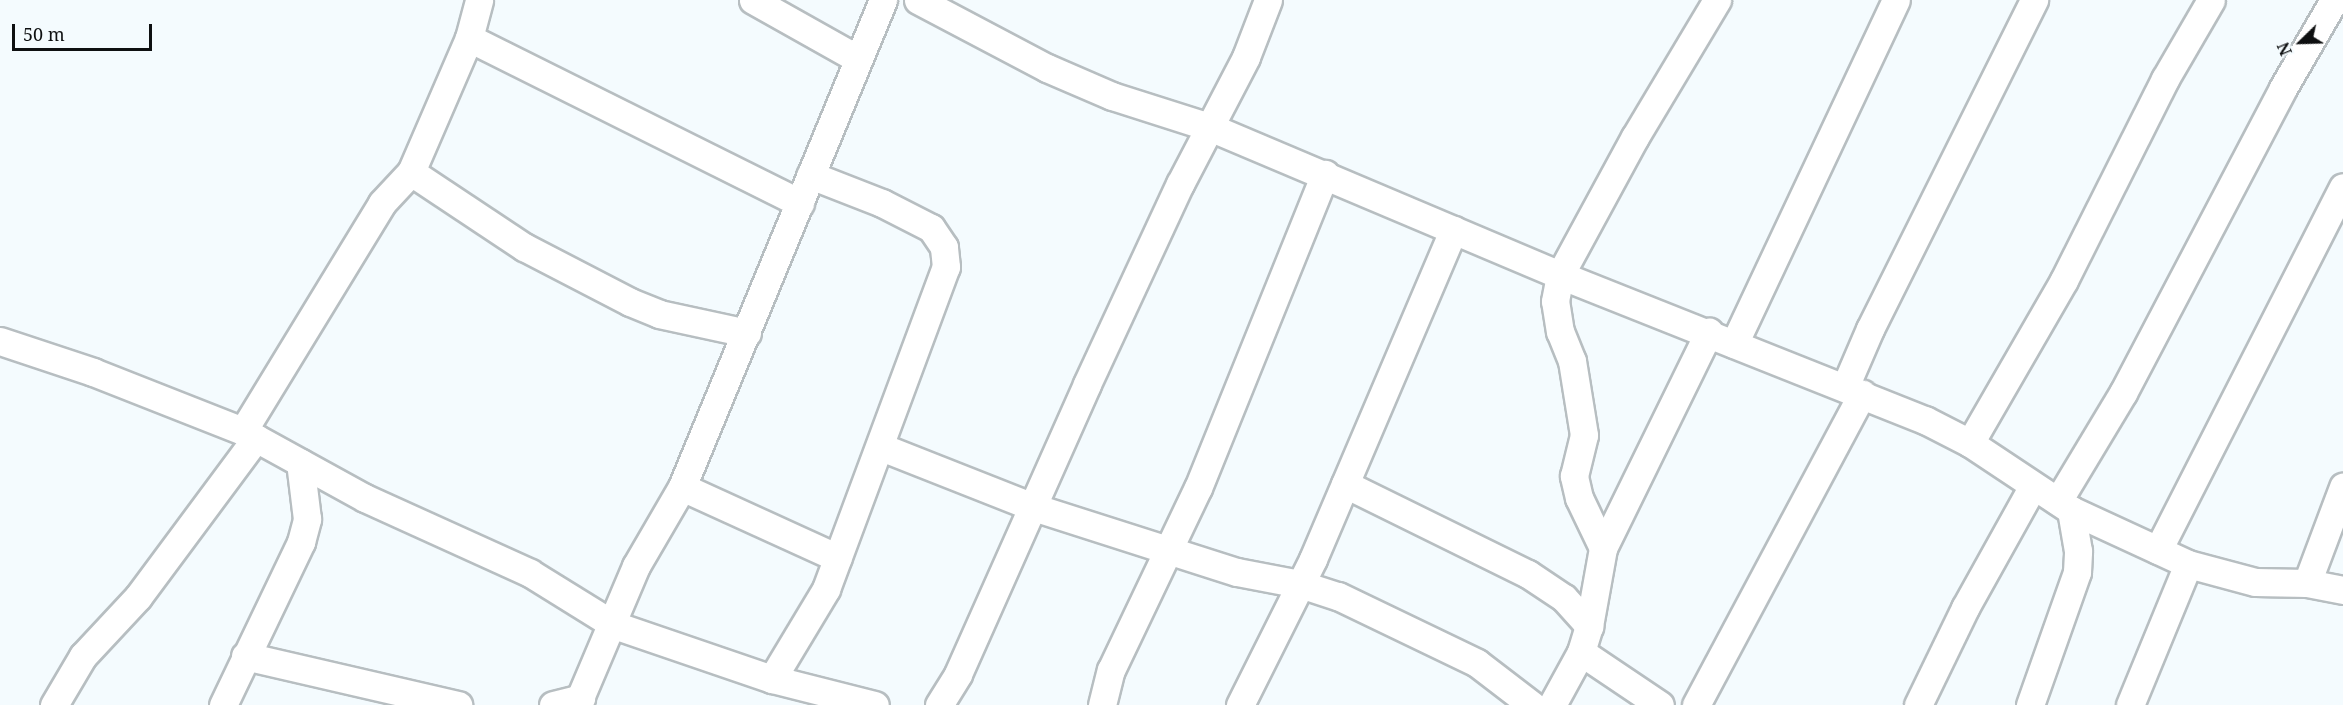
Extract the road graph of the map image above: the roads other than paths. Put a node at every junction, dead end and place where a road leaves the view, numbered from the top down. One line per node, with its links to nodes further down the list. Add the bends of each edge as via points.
1 (479, 0): 11 (street)
2 (753, 0): 12 (street)
3 (883, 0): 12 (street)
4 (918, 0): 13 (street, via 1047,68 1112,96)
5 (1268, 0): 13 (street)
6 (1717, 0): 20 (street, via 1635,137)
7 (1896, 0): 24 (street)
8 (2034, 0): 25 (street, via 1869,329)
9 (2211, 0): 27 (street, via 2165,79 2064,280)
10 (2334, 0): 34 (street, via 2278,98)
11 (469, 38): 14 (street); 18 (street)
12 (858, 59): 16 (street)
13 (1212, 128): 15 (street); 35 (street, via 1179,184)
14 (411, 172): 22 (street, via 531,251 630,302 659,314); 26 (street, via 382,203)
15 (1324, 174): 19 (street); 37 (street, via 1239,389)
16 (810, 175): 18 (street); 28 (street, via 882,203 931,228 944,247 946,267)
17 (2343, 187): 38 (street)
18 (800, 202): 22 (street)
19 (1453, 230): 20 (street); 30 (street)
20 (1560, 275): 21 (street); 36 (street, via 1555,301 1560,332 1572,362 1584,435 1574,476 1579,498)
21 (1708, 332): 24 (street); 36 (street)
22 (747, 333): 32 (street)
23 (0, 341): 26 (street, via 93,372)
24 (1734, 344): 25 (street)
25 (1853, 391): 27 (street); 61 (street)
26 (249, 434): 29 (street); 50 (street, via 138,597 83,656)
27 (1970, 443): 31 (street)
28 (881, 447): 35 (street); 39 (street)
29 (300, 462): 44 (street, via 365,498 530,573); 47 (street, via 307,503 301,542 266,623)
30 (1345, 484): 42 (street); 45 (street, via 1528,574 1564,598)
31 (2033, 486): 34 (street); 62 (street, via 1965,608)
32 (682, 487): 39 (street); 44 (street, via 636,566)
33 (2343, 487): 41 (street)
34 (2064, 505): 38 (street); 63 (street, via 2078,551 2077,572)
35 (1033, 507): 37 (street); 55 (street, via 958,674)
36 (1603, 548): 45 (street)
37 (1169, 549): 42 (street, via 1237,572); 56 (street, via 1111,670)
38 (2158, 550): 40 (street)
39 (838, 558): 48 (street, via 812,617)
40 (2188, 564): 41 (street, via 2255,582); 64 (street)
41 (2307, 583): 43 (street)
42 (1300, 584): 57 (street); 58 (street, via 1338,596 1477,663)
43 (2343, 590)
44 (614, 626): 48 (street); 49 (street)
45 (1589, 626): 46 (street)
46 (1581, 652): 59 (street); 60 (street)
47 (245, 656): 51 (street); 52 (street)
48 (772, 679): 54 (street)
49 (579, 701): 53 (street)
50 (54, 705)
51 (223, 705)
52 (458, 705)
53 (553, 705)
54 (875, 705)
55 (939, 705)
56 (1102, 705)
57 (1240, 705)
58 (1532, 705)
59 (1552, 705)
60 (1660, 705)
61 (1696, 705)
62 (1918, 705)
63 (2030, 705)
64 (2130, 705)

